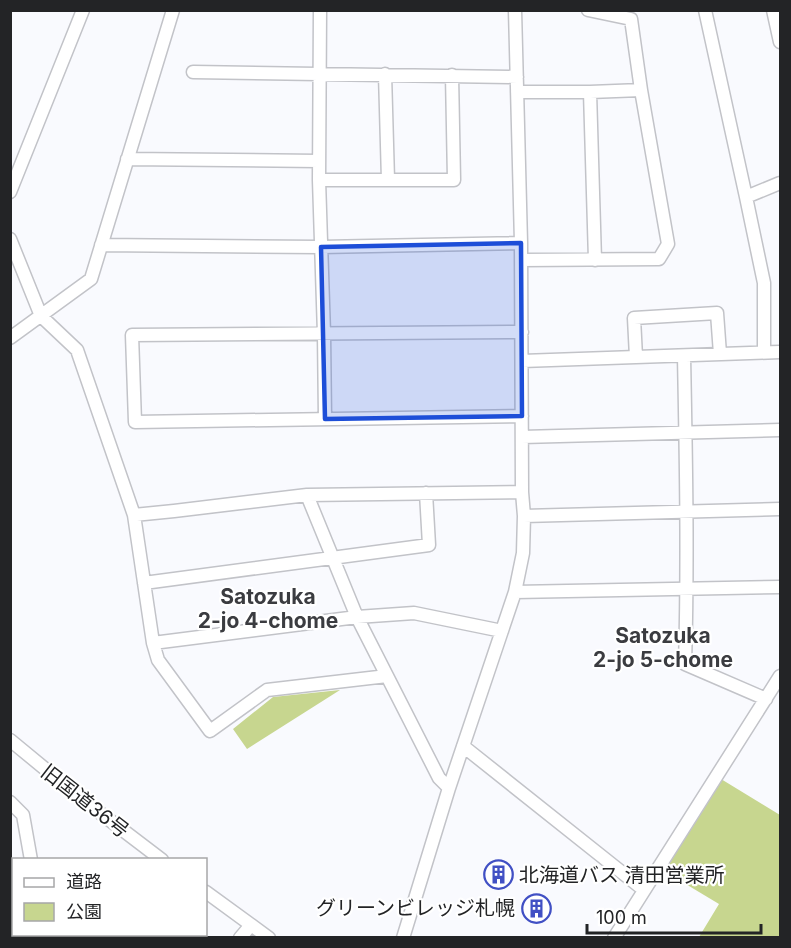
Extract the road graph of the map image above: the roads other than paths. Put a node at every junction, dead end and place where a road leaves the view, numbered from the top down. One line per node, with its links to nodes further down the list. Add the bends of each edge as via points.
1 (83, 10): 22 (street)
2 (173, 10): 17 (street)
3 (320, 10): 10 (street)
4 (516, 10): 13 (street)
5 (588, 10): 14 (street, via 631,19)
6 (705, 10): 23 (street)
7 (773, 10): 8 (street)
8 (780, 42)
9 (193, 72): 10 (street)
10 (319, 74): 11 (street); 18 (street)
11 (385, 74): 12 (street); 20 (street)
12 (452, 75): 13 (street); 20 (street, via 454,180)
13 (517, 77): 15 (street)
14 (641, 90): 16 (street); 29 (street, via 668,244 659,259)
15 (517, 92): 16 (street); 25 (street)
16 (590, 92): 29 (street)
17 (128, 159): 18 (street); 26 (street)
18 (319, 161): 19 (street)
19 (319, 180): 20 (street); 27 (street)
20 (388, 180)
21 (780, 183): 23 (street)
22 (10, 192)
23 (746, 197): 34 (street, via 764,283)
24 (10, 239): 30 (street)
25 (521, 243): 27 (street); 28 (street)
26 (101, 246): 27 (street); 30 (street, via 91,279)
27 (321, 247): 32 (street)
28 (521, 260): 29 (street); 31 (street)
29 (595, 260)
30 (41, 316): 33 (street); 50 (street, via 77,350)
31 (522, 332): 32 (street); 39 (street)
32 (324, 334): 41 (street); 41 (street, via 132,335 135,422)
33 (10, 338)
34 (764, 352): 35 (street); 36 (street)
35 (780, 352)
36 (720, 354): 37 (street); 38 (street, via 717,312 634,318)
37 (684, 356): 38 (street); 43 (street)
38 (636, 357): 39 (street)
39 (522, 361): 40 (street)
40 (522, 416): 41 (street); 44 (street)
41 (324, 419)
42 (780, 430): 43 (street)
43 (686, 432): 44 (street); 49 (street)
44 (522, 437): 45 (street)
45 (522, 492): 46 (street); 51 (street)
46 (426, 493): 47 (street); 52 (street, via 429,545)
47 (307, 495): 50 (street); 52 (street)
48 (780, 509): 49 (street)
49 (687, 511): 51 (street); 55 (street)
50 (134, 515): 53 (street)
51 (524, 516): 56 (street, via 523,554)
52 (332, 558): 53 (street); 57 (street)
53 (144, 583): 59 (street)
54 (780, 587): 55 (street)
55 (687, 589): 56 (street); 62 (street, via 685,664)
56 (515, 592): 58 (street)
57 (357, 617): 58 (street, via 414,613); 59 (street); 60 (street)
58 (502, 631): 64 (street)
59 (153, 643): 60 (street, via 158,660 210,731 267,690)
60 (387, 676): 65 (street, via 439,778)
61 (778, 685): 62 (street)
62 (766, 699): 69 (street)
63 (10, 740): 68 (street, 旧国道36号)
64 (463, 746): 65 (street); 69 (street)
65 (449, 788): 74 (street)
66 (10, 801): 67 (street, via 23,815)
67 (31, 858)
68 (158, 858)
69 (644, 890): 75 (street)
70 (207, 893): 71 (street)
71 (251, 925): 72 (street); 73 (street)
72 (240, 938)
73 (269, 938)
74 (403, 938)
75 (614, 938)

